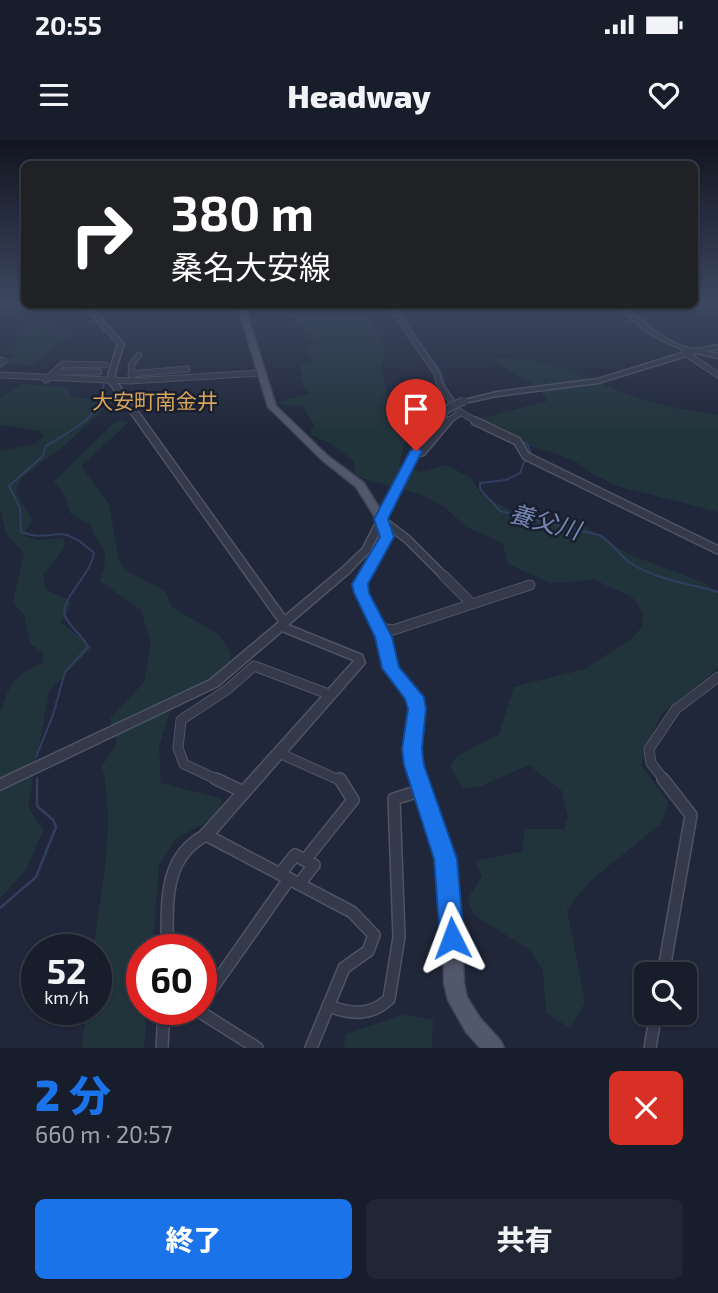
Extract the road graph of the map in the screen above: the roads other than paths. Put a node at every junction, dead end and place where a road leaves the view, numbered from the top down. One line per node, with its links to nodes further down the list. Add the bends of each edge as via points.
1 (120, 346): 19 (street)
2 (252, 346): 13 (main road)
3 (418, 346): 20 (street)
4 (678, 346): 6 (street)
5 (718, 347): 6 (street)
6 (688, 351): 8 (street); 15 (street); 21 (street, bridge, via 612,378 459,403 435,419)
7 (139, 355): 14 (street)
8 (718, 356)
9 (105, 365): 11 (street, via 63,364)
10 (187, 369): 14 (street)
11 (54, 372): 12 (street); 17 (street)
12 (100, 372)
13 (260, 373): 18 (street); 22 (main road, via 272,407 360,485)
14 (131, 374): 18 (street)
15 (718, 374)
16 (2, 377): 17 (street)
17 (46, 380): 19 (street)
18 (138, 381): 19 (street)
19 (111, 382): 26 (street)
20 (452, 402)
21 (415, 452): 22 (street); 23 (street, via 422,453 443,424 459,412 518,441 529,458)
22 (381, 519): 25 (street); 26 (street, via 367,549); 27 (main road, via 387,537 360,584)
23 (718, 550)
24 (530, 585): 25 (street)
25 (472, 604): 27 (street, via 393,630)
26 (282, 624): 29 (street, via 358,658 359,663); 31 (street, via 197,694)
27 (380, 628): 32 (main road, via 391,668 414,697 412,749)
28 (718, 677): 38 (street, via 676,709 649,749 652,763 691,815)
29 (331, 695): 30 (street); 33 (street, via 254,666 228,690 181,720 178,748 184,764)
30 (279, 753): 33 (street); 35 (street, via 339,778 353,800)
31 (0, 785)
32 (422, 790): 40 (street, via 394,799 399,937 389,999 383,1007 354,1015); 47 (main road, via 446,859 458,1000)
33 (244, 792): 34 (street)
34 (206, 835): 36 (street); 37 (street, via 184,846 172,873)
35 (305, 860): 36 (street, via 295,855); 36 (street, via 314,865)
36 (289, 879): 39 (street); 40 (street, via 352,912 374,934 369,951 344,968)
37 (168, 934)
38 (665, 962)
39 (217, 981)
40 (328, 1006): 46 (street)
41 (217, 1023): 45 (street)
42 (163, 1025): 44 (street)
43 (654, 1025): 48 (street)
44 (162, 1048)
45 (257, 1048)
46 (311, 1048)
47 (494, 1048)
48 (650, 1048)

